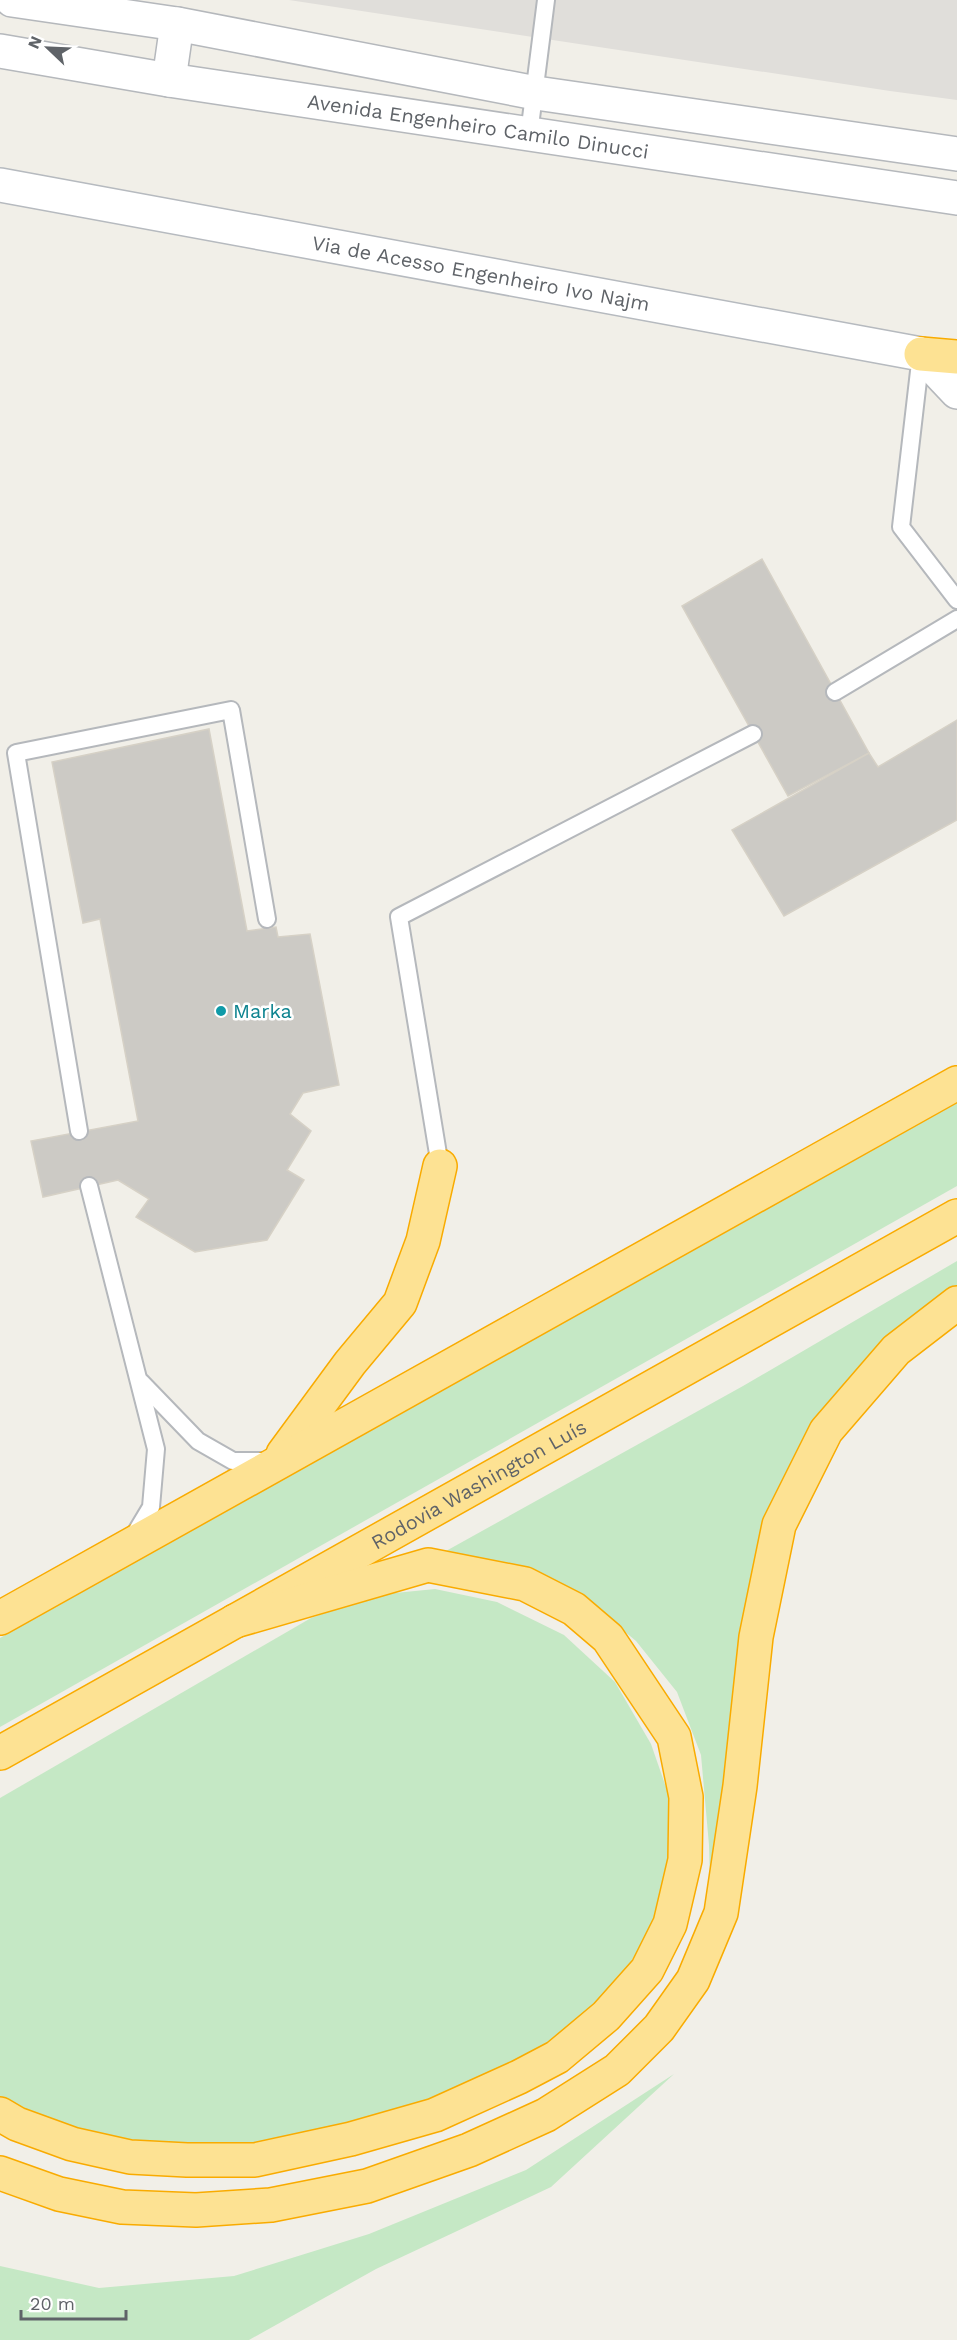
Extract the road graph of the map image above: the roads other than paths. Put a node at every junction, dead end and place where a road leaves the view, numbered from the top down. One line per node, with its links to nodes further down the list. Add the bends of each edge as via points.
1 (12, 0): 3 (street)
2 (546, 0): 6 (lane)
3 (177, 24): 5 (street); 6 (street)
4 (0, 51): 5 (street, Avenida Engenheiro Camilo Dinucci)
5 (169, 80): 7 (street, Avenida Engenheiro Camilo Dinucci)
6 (536, 93): 7 (lane); 8 (street)
7 (529, 135): 12 (street, Avenida Engenheiro Camilo Dinucci)
8 (957, 154)
9 (0, 185): 10 (street, Via de Acesso Engenheiro Ivo Najm)
10 (41, 194): 11 (street, Via de Acesso Engenheiro Ivo Najm); 13 (street, Via de Acesso Engenheiro Ivo Najm)
11 (0, 198)
12 (957, 198)
13 (921, 354): 14 (highway); 15 (street); 16 (lane, via 901,526)
14 (957, 357)
15 (957, 392)
16 (957, 600)
17 (957, 619): 18 (lane)
18 (835, 692)
19 (753, 735): 23 (lane, via 399,917)
20 (267, 919): 22 (lane, via 231,710 16,753)
21 (957, 1083): 28 (highway)
22 (79, 1131)
23 (440, 1166): 28 (highway, via 423,1241 400,1303 344,1371)
24 (89, 1186): 27 (lane)
25 (957, 1216): 31 (highway, Rodovia Washington Luís)
26 (957, 1303): 34 (highway, via 896,1350 826,1431 779,1525 756,1637 721,1913 693,1980 659,2028 617,2070 546,2115 469,2150 367,2186 271,2205 196,2210 122,2207 59,2194)
27 (140, 1381): 28 (lane, via 198,1441 233,1461); 29 (lane, via 156,1449 151,1507)
28 (279, 1461): 29 (highway)
29 (128, 1546): 30 (highway)
30 (0, 1618)
31 (235, 1621): 32 (highway, Rodovia Washington Luís); 33 (highway, via 428,1564 525,1584 574,1609 608,1638 674,1737 686,1797 685,1860 670,1924 646,1970 606,2016 557,2057 519,2078 424,2118 351,2139 255,2160 130,2157 72,2145)
32 (0, 1753)
33 (0, 2114)
34 (0, 2173)

